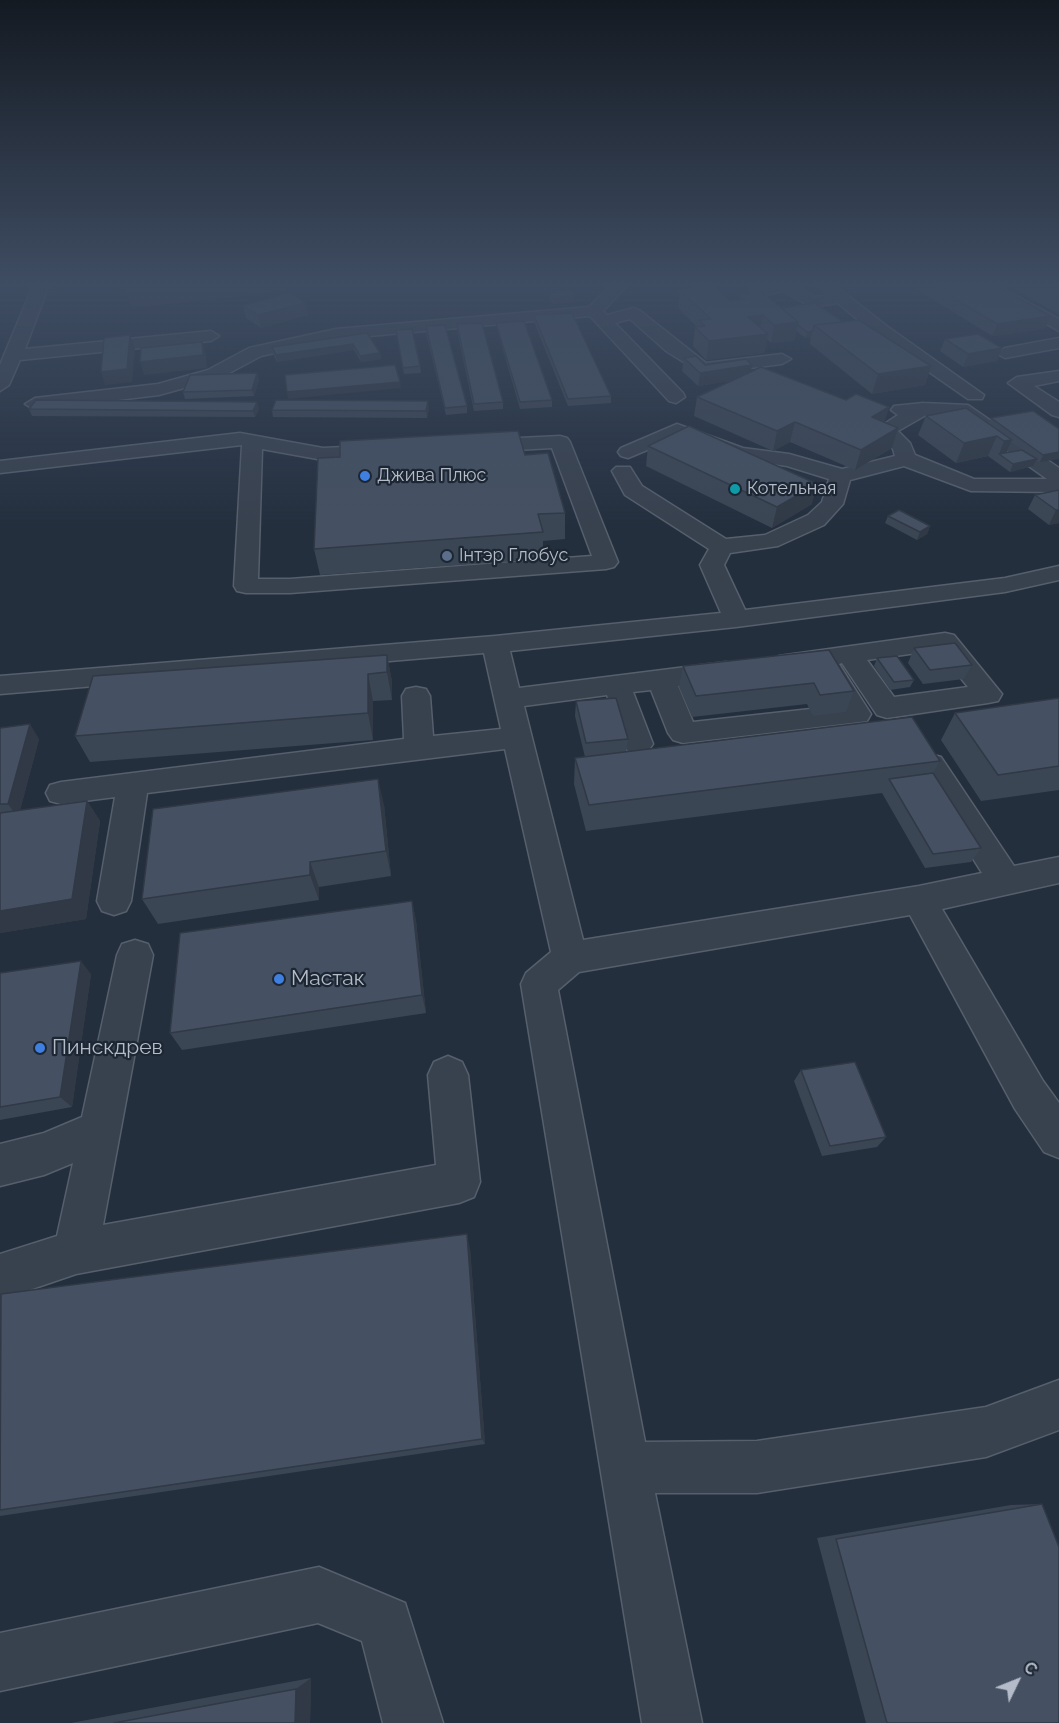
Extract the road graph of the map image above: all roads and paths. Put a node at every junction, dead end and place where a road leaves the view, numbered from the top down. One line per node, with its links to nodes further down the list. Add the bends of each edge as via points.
1 (7, 368): 7 (street)
2 (224, 368): 10 (street, via 159,389)
3 (648, 368): 9 (street)
4 (936, 368): 8 (street)
5 (1037, 368): 6 (street)
6 (1054, 377): 13 (street, via 1017,383)
7 (0, 385)
8 (975, 395)
9 (676, 397)
10 (35, 404)
11 (887, 410): 12 (street)
12 (922, 410): 17 (street, via 885,430 903,447); 20 (street, via 961,410)
13 (1059, 411)
14 (252, 441): 15 (street, via 246,586 606,562 560,442); 16 (street, via 323,454); 18 (street, via 240,439)
15 (453, 447)
16 (406, 450)
17 (906, 459): 19 (street); 21 (street, via 971,485)
18 (0, 467)
19 (841, 476): 22 (street, via 832,504 816,520 770,541); 22 (street, via 789,460 739,454 677,430 626,461 633,490)
20 (1059, 477)
21 (1059, 486)
22 (722, 547): 24 (street, via 712,565)
23 (1059, 573): 24 (street, via 1005,585)
24 (736, 619): 25 (street)
25 (495, 644): 28 (street); 30 (street)
26 (662, 679): 26 (street, via 836,656 857,714 682,733); 27 (street)
27 (616, 685): 30 (street); 32 (street)
28 (0, 686)
29 (416, 696): 33 (street)
30 (508, 699): 31 (street)
31 (518, 738): 33 (street); 42 (street)
32 (638, 744)
33 (419, 748): 35 (street)
34 (930, 765): 38 (street)
35 (133, 784): 36 (street); 40 (street)
36 (61, 793)
37 (1059, 870): 38 (street)
38 (1006, 882): 39 (street)
39 (919, 900): 42 (street); 45 (street, via 1029,1095)
40 (114, 901)
41 (135, 955): 44 (street)
42 (570, 958): 50 (street, via 539,984)
43 (448, 1075): 47 (street, via 459,1182)
44 (99, 1131): 46 (street, via 44,1154); 47 (street)
45 (1059, 1138)
46 (0, 1165)
47 (76, 1252): 48 (street)
48 (0, 1277)
49 (1059, 1405): 50 (street, via 986,1432 757,1467)
50 (624, 1468): 53 (street)
51 (0, 1662): 52 (street, via 318,1595 385,1623)
52 (413, 1723)
53 (672, 1723)

